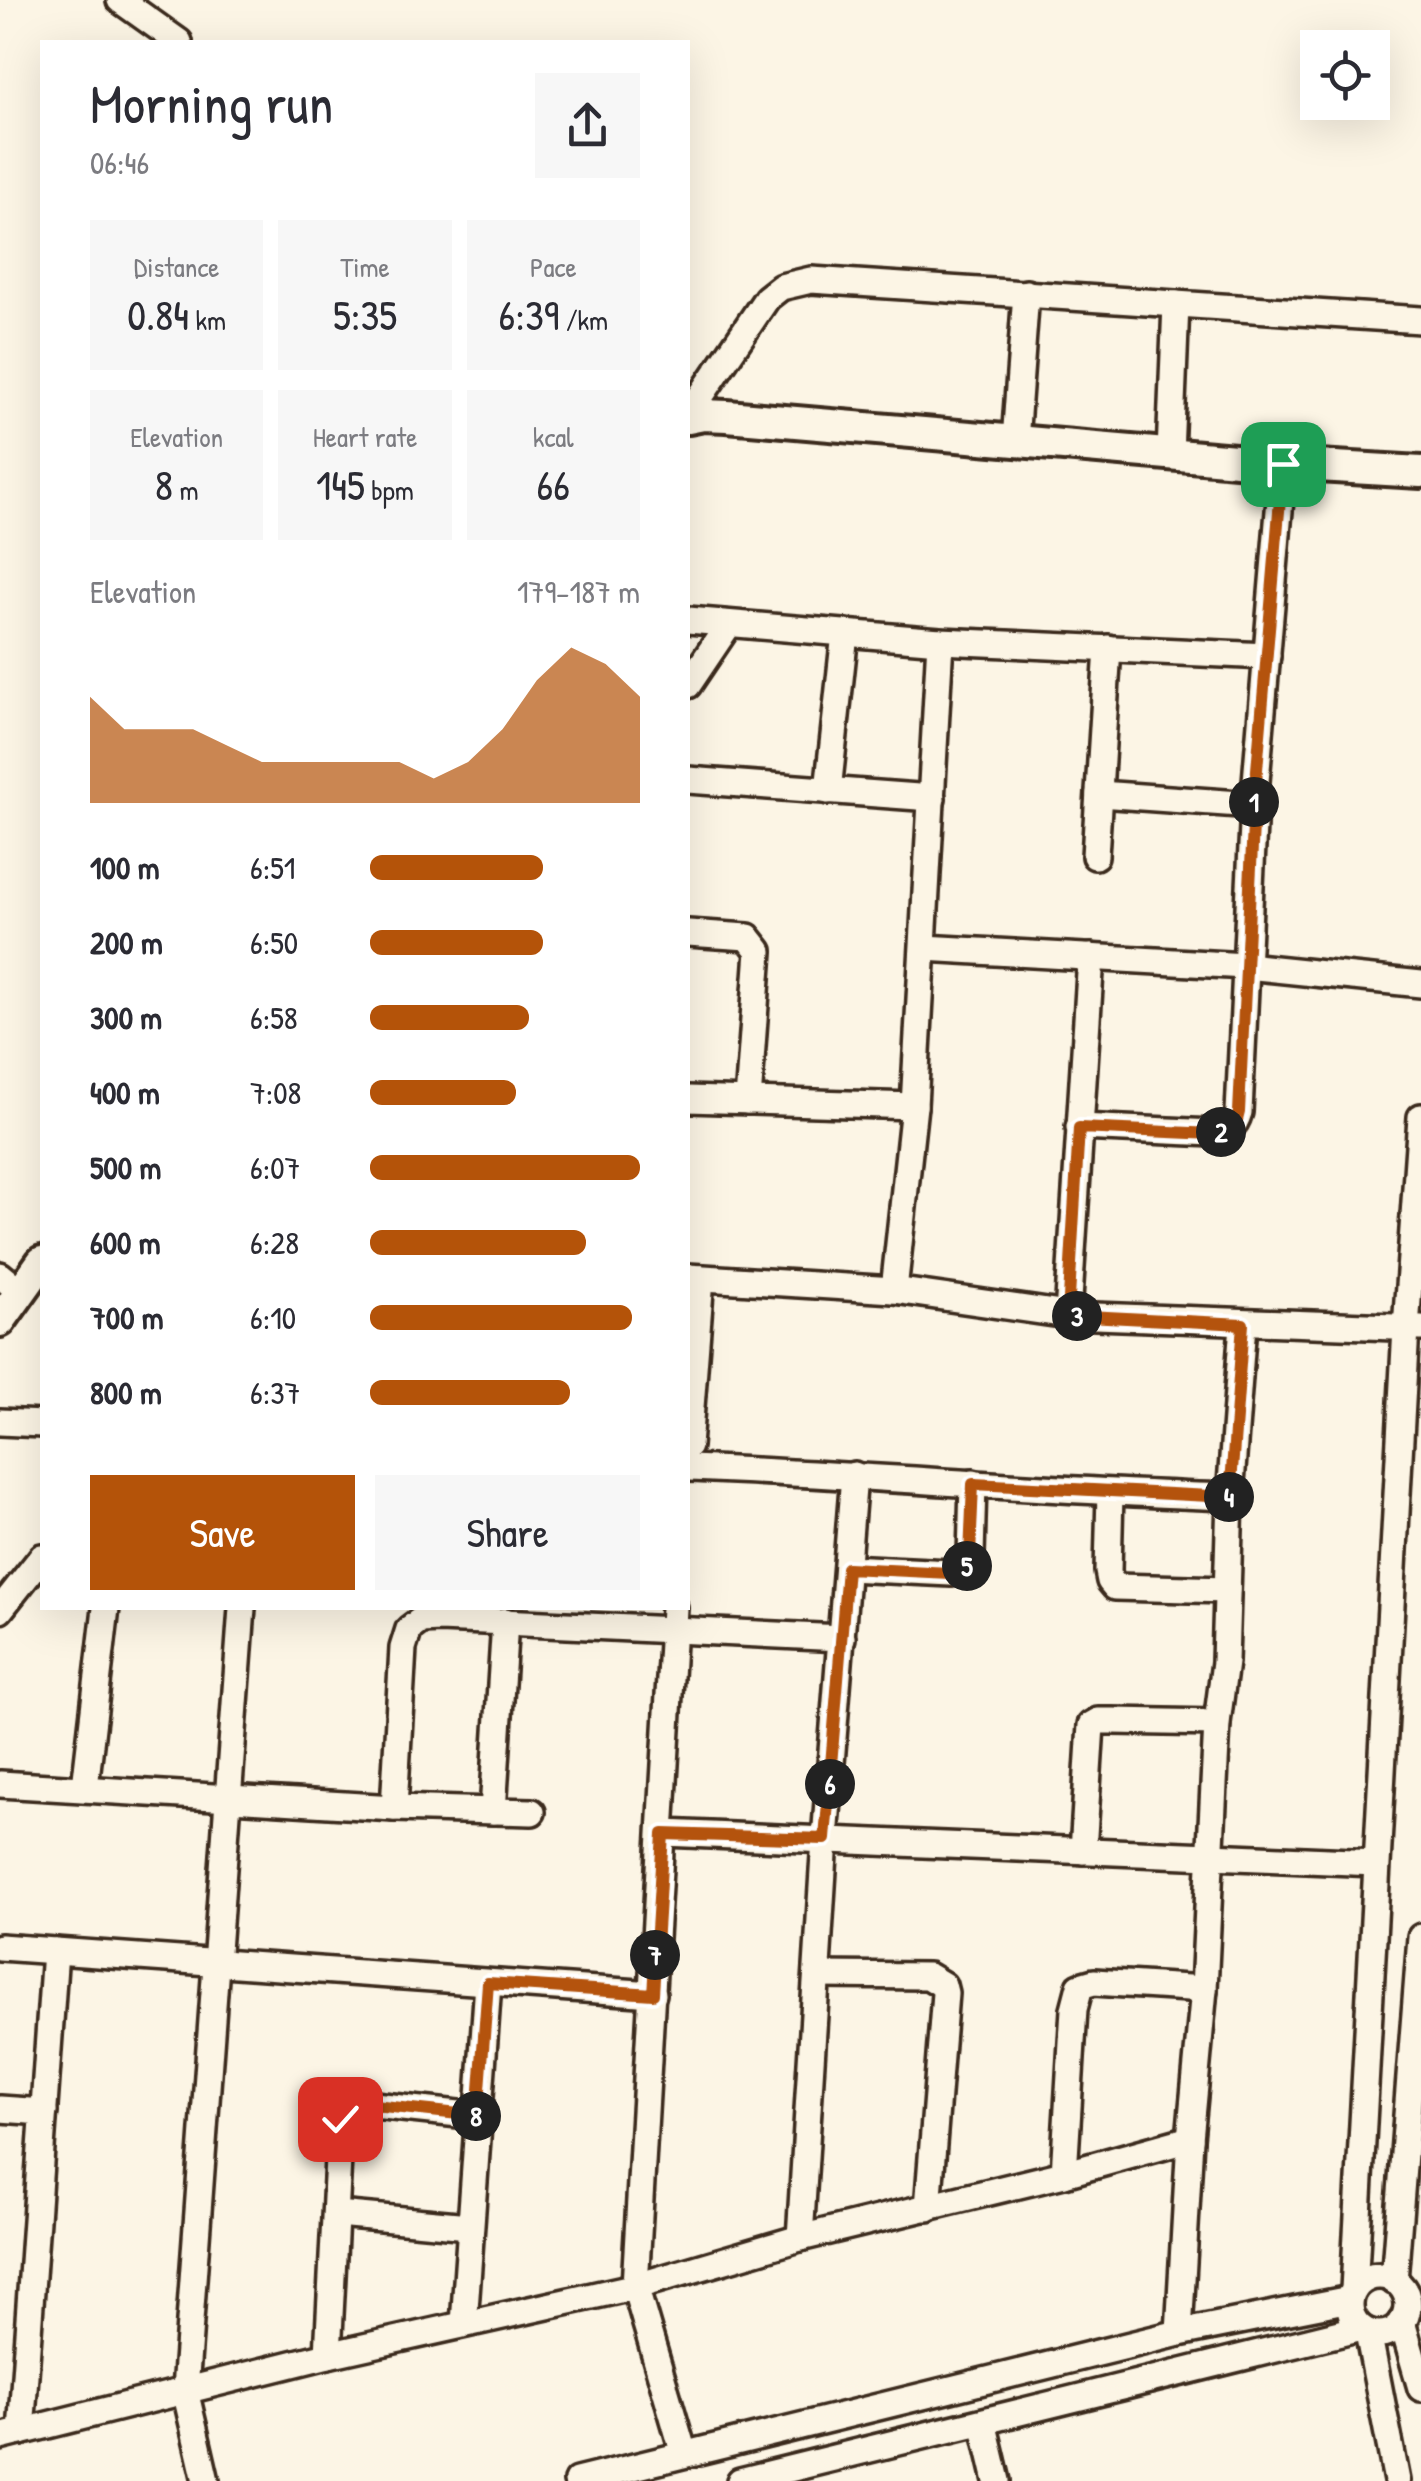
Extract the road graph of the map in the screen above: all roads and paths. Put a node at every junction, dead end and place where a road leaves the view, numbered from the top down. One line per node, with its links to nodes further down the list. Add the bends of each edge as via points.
1 (120, 0): 2 (street)
2 (176, 40)
3 (1026, 294): 4 (street); 6 (street, via 794,282 767,298); 8 (street)
4 (1176, 304): 5 (street); 9 (street)
5 (1421, 320)
6 (690, 408)
7 (690, 409): 8 (street)
8 (1016, 441): 9 (street)
9 (1170, 454): 10 (street)
10 (1283, 464): 11 (street); 17 (street)
11 (1421, 472)
12 (690, 620): 13 (street)
13 (729, 624): 14 (street); 18 (street)
14 (845, 633): 15 (street); 20 (street)
15 (940, 641): 16 (street); 22 (street)
16 (1108, 648): 17 (street); 21 (street)
17 (1267, 656): 23 (street)
18 (690, 682)
19 (690, 780): 20 (street)
20 (828, 790): 22 (street)
21 (1099, 794): 23 (street); 24 (street)
22 (932, 798): 26 (street)
23 (1254, 805): 28 (street)
24 (1095, 856)
25 (690, 933): 31 (street, via 748,937 759,951)
26 (924, 948): 27 (street); 32 (street)
27 (1090, 957): 28 (street); 34 (street)
28 (1246, 966): 29 (street); 34 (street, via 1236,1124 1214,1134)
29 (1421, 984)
30 (690, 1099): 31 (street)
31 (748, 1102): 32 (street)
32 (914, 1106): 38 (street)
33 (1421, 1117): 42 (street)
34 (1079, 1128): 39 (street)
35 (40, 1263): 37 (street)
36 (694, 1278): 38 (street); 43 (street)
37 (11, 1284): 40 (street)
38 (894, 1290): 39 (street)
39 (1068, 1315): 41 (street)
40 (0, 1322)
41 (1243, 1324): 42 (street); 50 (street)
42 (1413, 1328): 71 (street)
43 (690, 1390)
44 (0, 1422): 45 (street)
45 (40, 1424)
46 (690, 1468): 47 (street)
47 (854, 1475): 48 (street); 52 (street)
48 (973, 1484): 49 (street); 52 (street, via 970,1556 962,1570)
49 (1110, 1493): 50 (street); 53 (street, via 1110,1581)
50 (1230, 1497): 53 (street)
51 (40, 1560): 54 (street)
52 (847, 1568): 59 (street)
53 (1226, 1590): 60 (street)
54 (0, 1610)
55 (106, 1610): 62 (street)
56 (242, 1610): 63 (street)
57 (672, 1618): 58 (street); 59 (street); 67 (street)
58 (506, 1621): 64 (street, via 440,1618 409,1629); 65 (street)
59 (842, 1638): 68 (street)
60 (1217, 1723): 69 (street, via 1090,1726); 70 (street)
61 (0, 1784): 62 (street)
62 (84, 1787): 63 (street)
63 (230, 1796): 64 (street); 75 (street)
64 (394, 1808): 65 (street)
65 (493, 1811): 66 (street)
66 (532, 1812)
67 (663, 1834): 68 (street); 79 (street)
68 (825, 1839): 69 (street); 76 (street)
69 (1083, 1851): 70 (street)
70 (1211, 1858): 71 (street); 78 (street)
71 (1376, 1863): 91 (street)
72 (1421, 1937): 89 (street)
73 (0, 1947): 74 (street)
74 (55, 1951): 75 (street); 81 (street)
75 (218, 1964): 77 (street); 98 (street)
76 (818, 1975): 85 (street, via 928,1976 943,1985); 88 (street)
77 (488, 1983): 79 (street); 82 (street)
78 (1204, 1988): 83 (street); 84 (street, via 1080,1986)
79 (653, 1994): 90 (street)
80 (0, 2109): 81 (street)
81 (44, 2112): 100 (street)
82 (478, 2116): 86 (street, via 364,2104 344,2110); 87 (street)
83 (1190, 2139): 84 (street); 95 (street)
84 (1064, 2174): 85 (street)
85 (928, 2208): 88 (street)
86 (337, 2214): 87 (street); 96 (street)
87 (469, 2226): 93 (street)
88 (800, 2238): 90 (street)
89 (1405, 2282): 91 (street, via 1377,2276); 92 (street)
90 (635, 2286): 93 (street); 101 (street)
91 (1352, 2294): 94 (street, via 1352,2315); 95 (street)
92 (1410, 2314): 94 (street, via 1386,2332); 97 (street)
93 (464, 2324): 96 (street)
94 (1365, 2330): 99 (street); 106 (street)
95 (1179, 2333): 101 (street)
96 (328, 2355): 98 (street)
97 (1421, 2388)
98 (185, 2390): 100 (street); 102 (street)
99 (983, 2422): 104 (street); 105 (street)
100 (11, 2434)
101 (684, 2454): 103 (street)
102 (206, 2481)
103 (577, 2481)
104 (740, 2481)
105 (997, 2481)
106 (1397, 2481)

